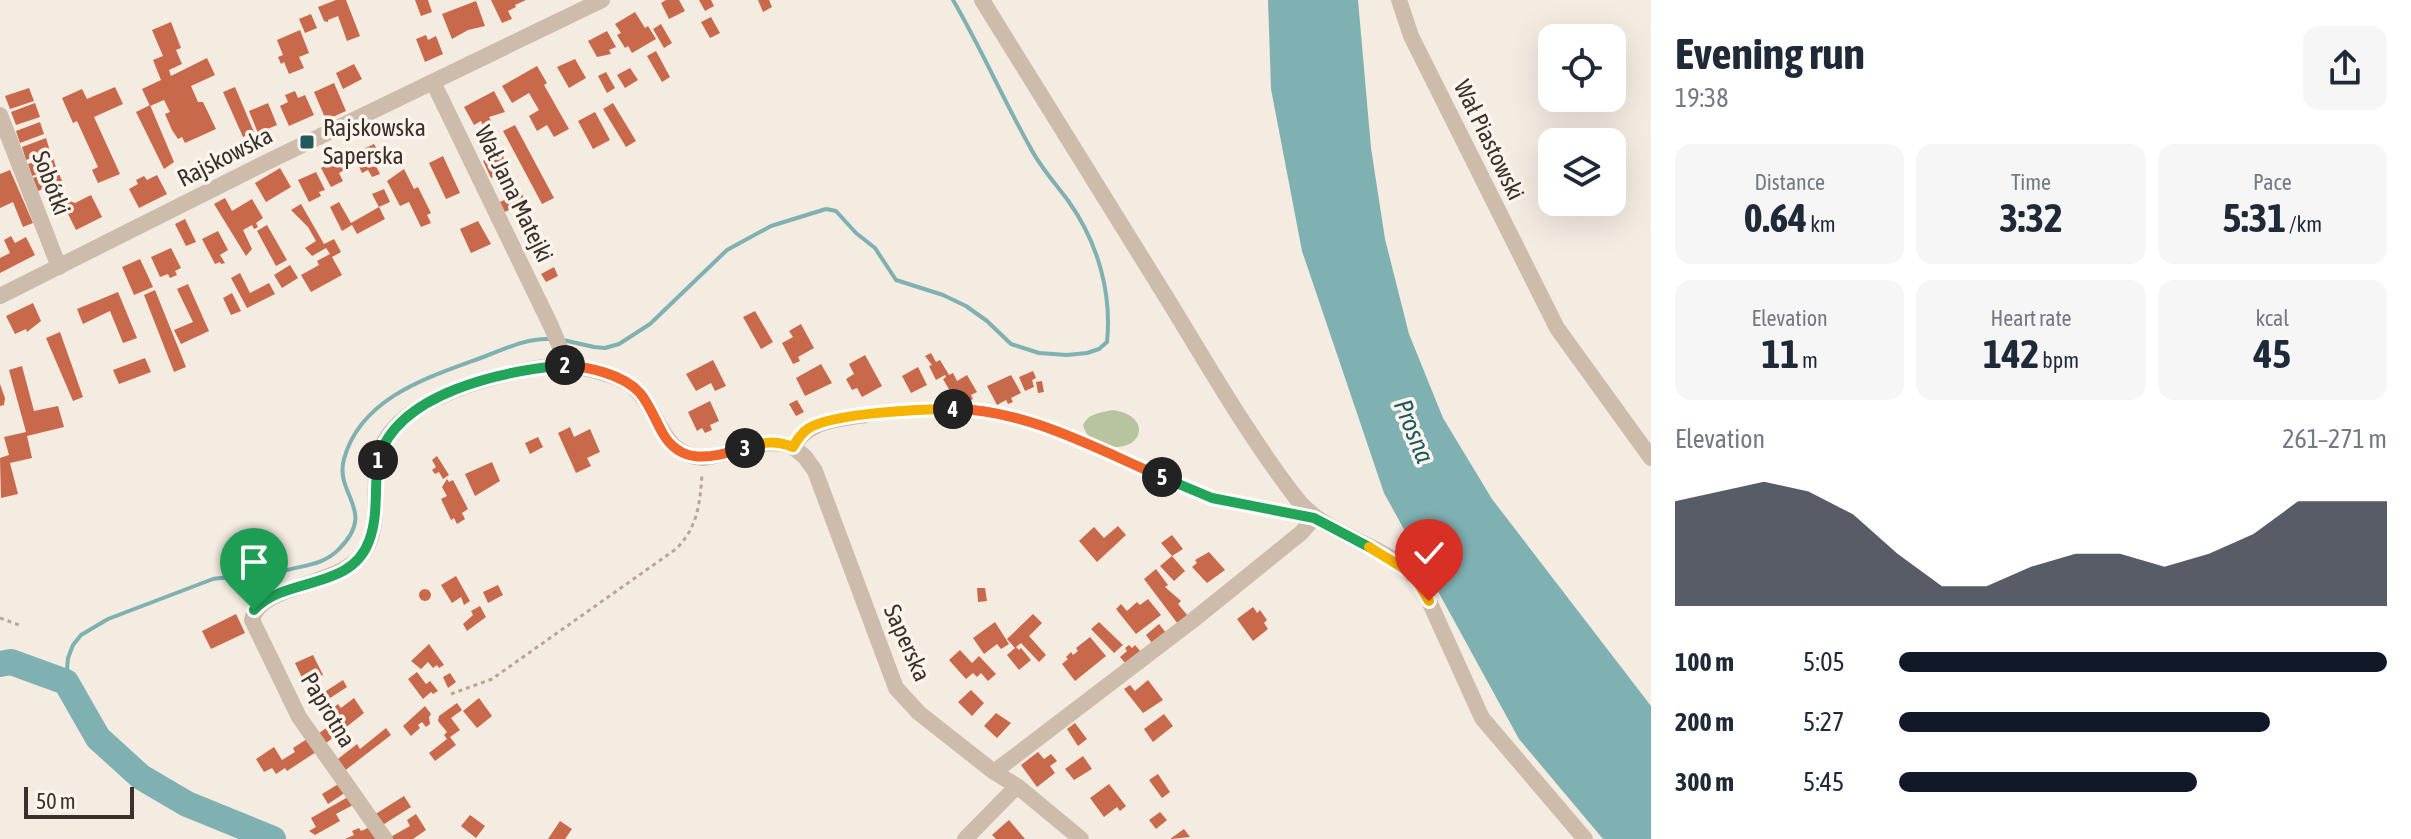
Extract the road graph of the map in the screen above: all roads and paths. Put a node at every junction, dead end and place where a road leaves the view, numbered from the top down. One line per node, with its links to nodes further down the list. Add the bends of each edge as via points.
1 (602, 0): 4 (street, Rajskowska)
2 (982, 0): 13 (street, via 1236,410)
3 (1399, 0): 12 (street, Wał Piastowski, via 1411,36 1557,328)
4 (433, 82): 6 (street, Rajskowska); 8 (street, Wał Jana Matejki)
5 (0, 115): 6 (street, Sobótki)
6 (59, 267): 7 (street, Rajskowska)
7 (0, 296)
8 (564, 358): 11 (street, via 629,384 676,449); 19 (street, Paprotna, via 450,392 394,427 377,463 374,523 361,557 327,579 273,596 254,610 252,620 299,717)
9 (865, 415): 10 (street, via 811,427); 13 (path, via 965,409 1006,416 1212,498)
10 (793, 447): 11 (street, via 765,442); 17 (street, Saperska, via 815,471 896,688 919,713)
11 (703, 458): 16 (path, via 697,518 682,543 492,679)
12 (1651, 458)
13 (1314, 518): 17 (street, via 1192,621); 22 (street, via 1413,574 1482,718)
14 (0, 618): 15 (path)
15 (22, 626)
16 (451, 694)
17 (994, 772): 18 (street, Saperska)
18 (1017, 786): 20 (street); 21 (street, Saperska)
19 (385, 839)
20 (965, 839)
21 (1081, 839)
22 (1585, 839)

